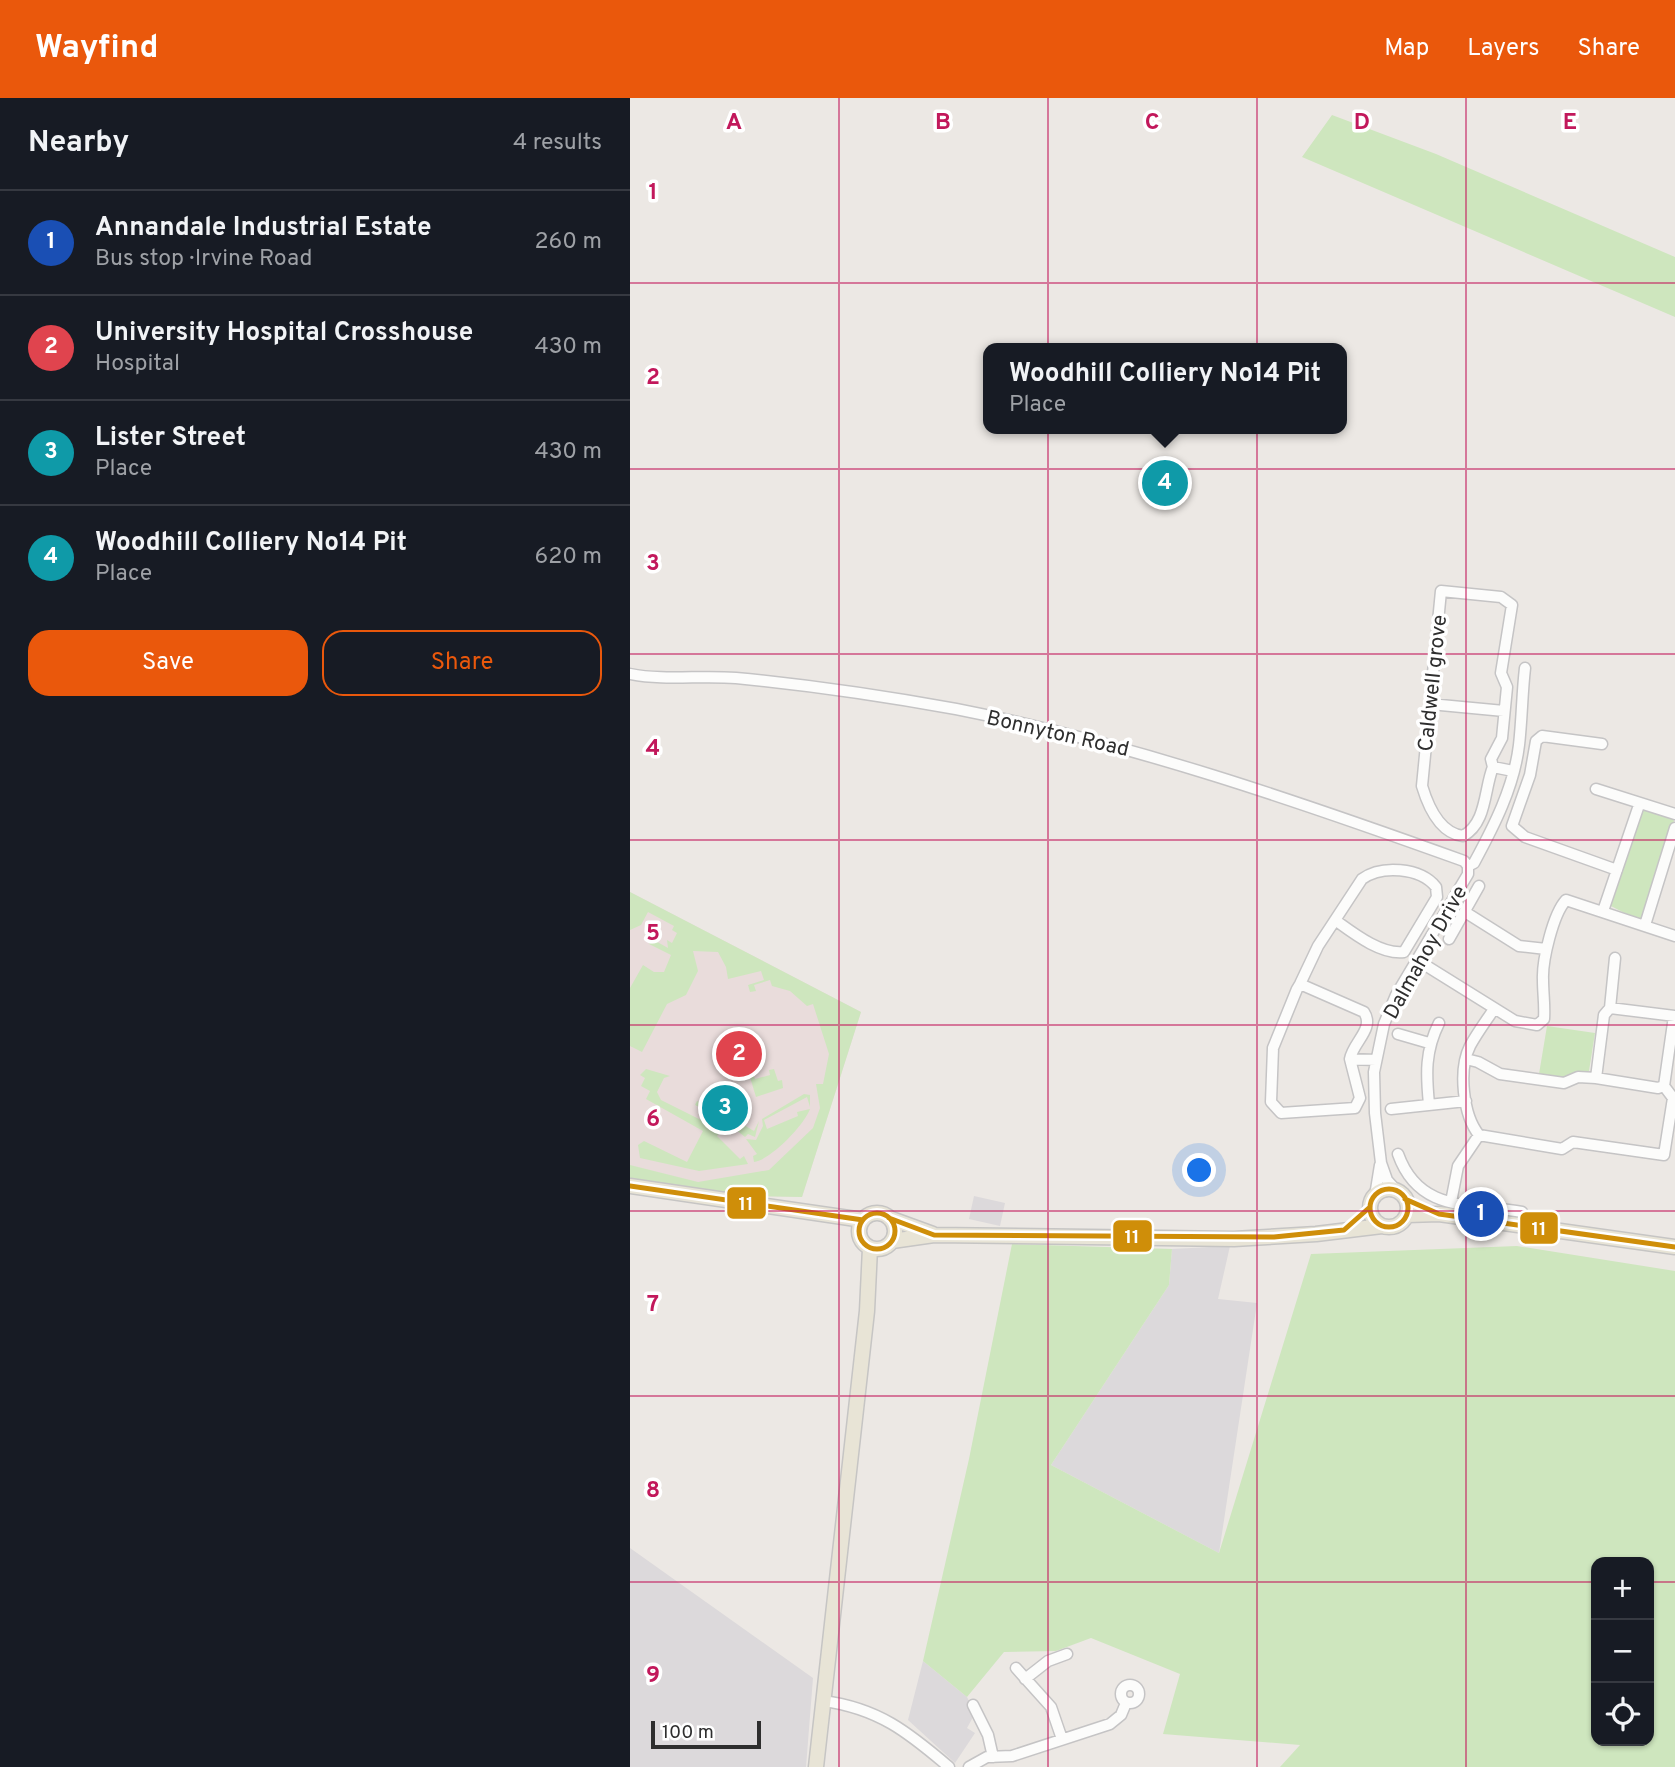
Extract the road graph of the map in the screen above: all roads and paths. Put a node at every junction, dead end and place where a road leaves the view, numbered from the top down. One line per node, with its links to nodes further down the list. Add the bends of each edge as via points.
1 (1525, 668): 7 (street, Dalmahoy Drive)
2 (630, 674): 13 (street, Bonnyton Road, via 733,678 956,709 1146,754 1301,802)
3 (1430, 704): 4 (street, Caldwell grove); 4 (street, Caldwell grove, via 1441,591 1501,597 1512,605 1500,673 1507,687); 6 (street, Caldwell grove, via 1422,786 1428,806 1455,835 1468,833 1475,824 1488,795)
4 (1504, 711): 6 (street, Caldwell grove, via 1502,738 1491,759)
5 (1602, 744): 14 (street, via 1542,736 1536,741 1512,826 1524,837)
6 (1493, 767): 7 (street)
7 (1513, 771): 13 (street, Dalmahoy Drive, via 1494,824 1474,863)
8 (1596, 789): 9 (street)
9 (1639, 805): 10 (street); 14 (street)
10 (1675, 814)
11 (1675, 828): 12 (street)
12 (1671, 854): 19 (street)
13 (1468, 866): 24 (street, Dalmahoy Drive, via 1468,874)
14 (1617, 870): 16 (street)
15 (1479, 886): 17 (street)
16 (1603, 911): 19 (street); 22 (street, via 1566,900)
17 (1465, 912): 21 (street); 22 (street, via 1519,946)
18 (1335, 920): 18 (street, via 1377,945 1404,952 1437,897 1436,887 1403,871 1372,872); 25 (street)
19 (1645, 925): 20 (street)
20 (1675, 936)
21 (1449, 939)
22 (1546, 949): 27 (street, via 1543,1023 1515,1021)
23 (1615, 958): 26 (street, via 1607,971)
24 (1417, 960): 27 (street); 34 (street, Dalmahoy Drive, via 1384,1024)
25 (1300, 984): 32 (street, via 1366,1014 1367,1029); 32 (street, via 1273,1048 1271,1102 1281,1113 1355,1108 1360,1098)
26 (1609, 1008): 28 (street); 35 (street, via 1604,1015)
27 (1494, 1009): 33 (street)
28 (1674, 1016): 36 (street)
29 (1439, 1023): 31 (street)
30 (1398, 1034): 31 (street)
31 (1429, 1043): 38 (street)
32 (1349, 1059): 34 (street)
33 (1466, 1059): 35 (street, via 1500,1074 1564,1083 1578,1077); 37 (street)
34 (1376, 1060): 42 (street, Dalmahoy Drive)
35 (1596, 1078): 36 (street)
36 (1664, 1086): 40 (street, via 1673,1098 1664,1155 1573,1142 1562,1149)
37 (1466, 1101): 38 (street); 40 (street, via 1470,1124)
38 (1429, 1104): 39 (street)
39 (1391, 1109)
40 (1479, 1135): 46 (street, via 1458,1166)
41 (1398, 1154): 46 (street, via 1419,1188 1435,1199)
42 (1381, 1163): 44 (street, via 1387,1180); 45 (street)
43 (630, 1186): 51 (main road, via 824,1216)
44 (1401, 1195): 45 (main road, via 1385,1190); 48 (main road); 49 (main road)
45 (1373, 1201): 52 (main road, via 1373,1218); 53 (main road)
46 (1451, 1202): 47 (street)
47 (1522, 1212)
48 (1439, 1214): 49 (main road); 56 (main road)
49 (1406, 1215): 52 (main road, via 1399,1224)
50 (890, 1218): 51 (main road, via 873,1213); 54 (main road); 55 (main road, via 895,1229)
51 (861, 1226): 57 (main road, via 863,1242)
52 (1382, 1226): 53 (main road)
53 (1345, 1230): 54 (main road, via 1234,1239)
54 (934, 1235): 55 (main road)
55 (892, 1241): 57 (main road, via 882,1248)
56 (1675, 1247)
57 (870, 1248): 61 (main road, via 867,1311)
58 (1067, 1654): 60 (street, via 1048,1661)
59 (1016, 1668): 60 (street)
60 (1025, 1679): 64 (street, via 1051,1707)
61 (823, 1701): 66 (main road); 67 (street, via 863,1708 879,1716 907,1732)
62 (1126, 1703): 64 (street, via 1121,1716 1110,1724)
63 (973, 1704): 65 (street)
64 (1062, 1739): 65 (street, via 1012,1756)
65 (993, 1756): 68 (street)
66 (816, 1767)
67 (949, 1767)
68 (969, 1767)

